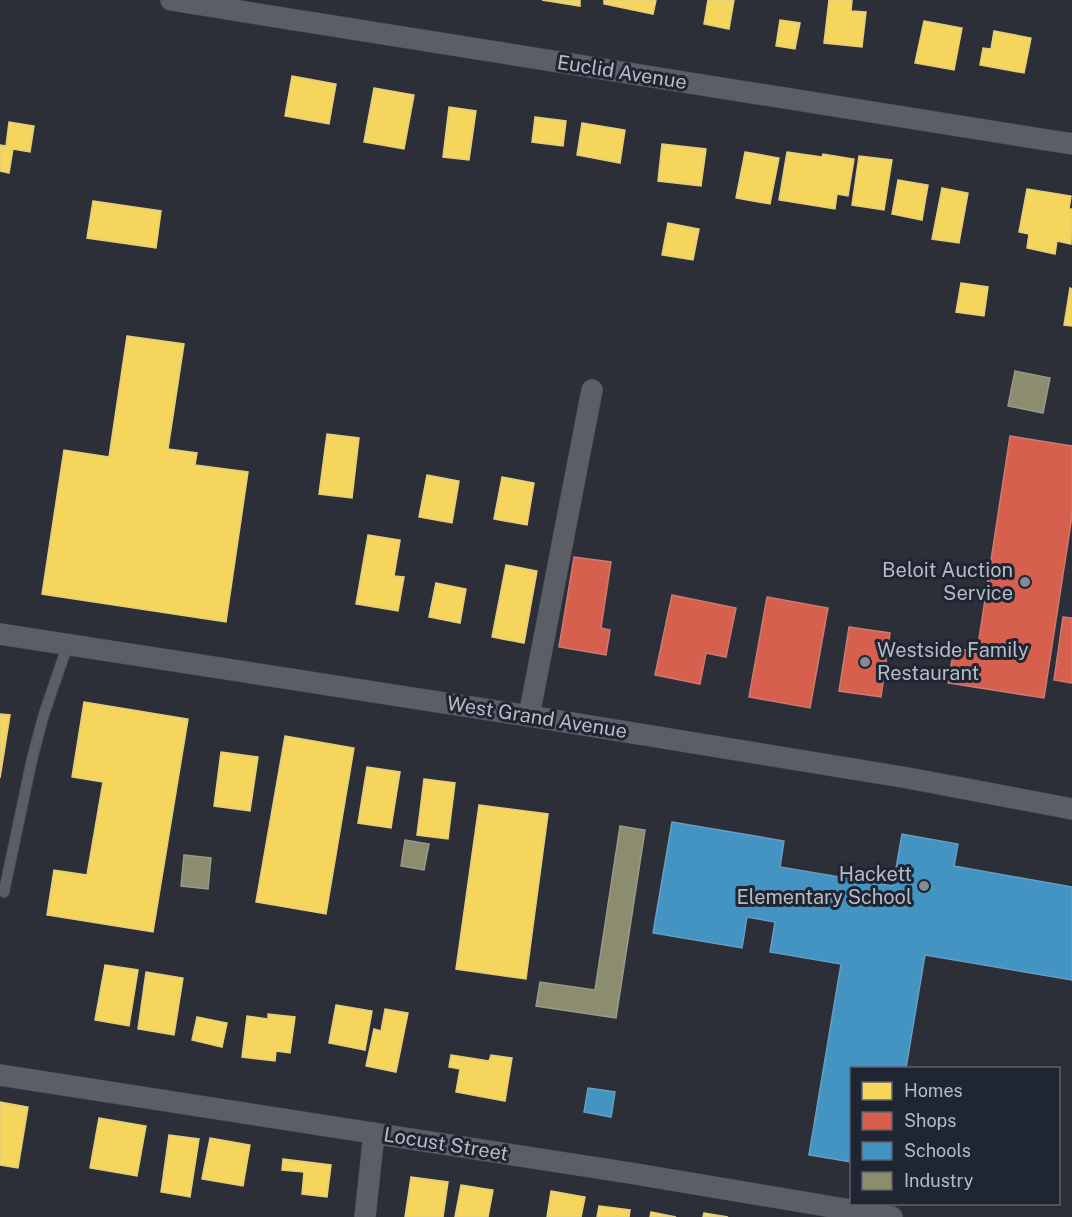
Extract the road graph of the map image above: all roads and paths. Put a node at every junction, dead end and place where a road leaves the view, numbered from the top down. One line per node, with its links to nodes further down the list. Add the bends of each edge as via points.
1 (171, 0): 2 (street, Euclid Avenue)
2 (1072, 144)
3 (592, 390): 6 (street)
4 (0, 634): 5 (street, West Grand Avenue)
5 (68, 644): 6 (street, West Grand Avenue); 8 (lane, via 32,759)
6 (529, 716): 7 (street, West Grand Avenue)
7 (1072, 809)
8 (4, 892)
9 (0, 1075): 10 (street, Locust Street)
10 (374, 1133): 11 (street); 12 (street, Locust Street)
11 (364, 1217)
12 (892, 1217)

